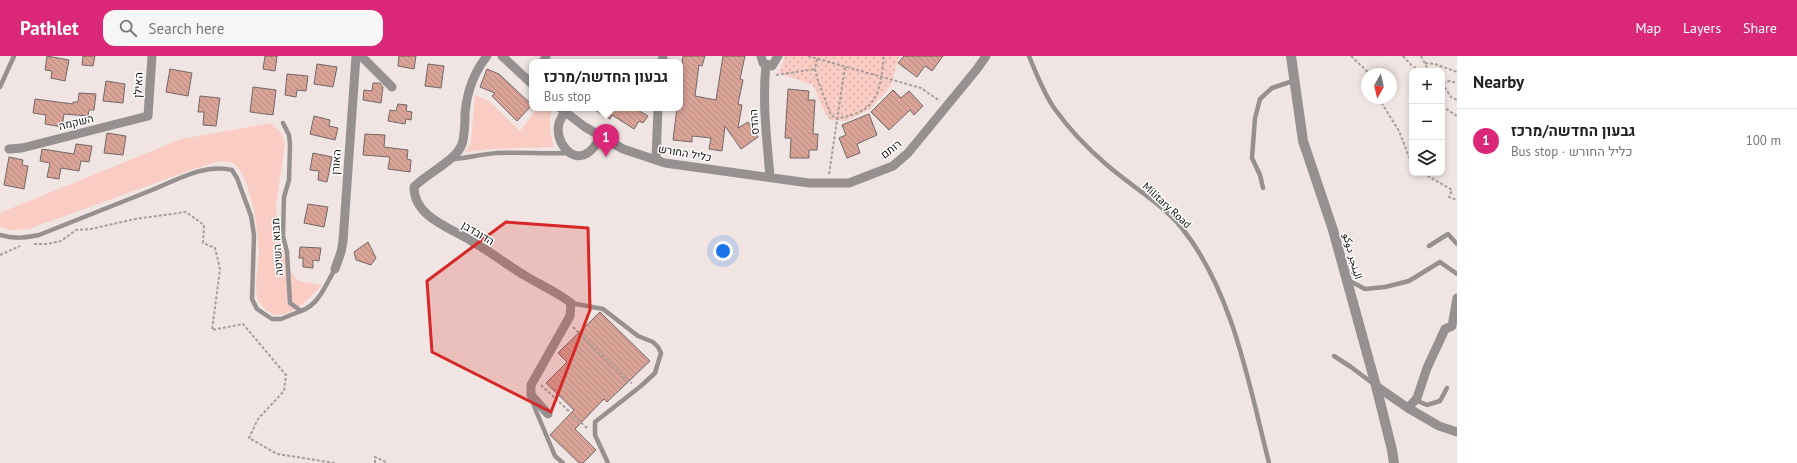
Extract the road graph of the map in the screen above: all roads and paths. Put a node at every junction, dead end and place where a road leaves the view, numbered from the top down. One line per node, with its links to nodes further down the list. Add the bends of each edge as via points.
1 (14, 56): 32 (lane)
2 (152, 56): 42 (street, האילן)
3 (356, 56): 63 (street, האורן, via 343,241)
4 (361, 56): 33 (street)
5 (487, 56): 50 (street, הדובדבן, via 477,71 468,97 462,143 458,152)
6 (502, 56): 28 (street)
7 (761, 56): 19 (street)
8 (778, 56): 19 (street, via 772,66)
9 (808, 56): 17 (path)
10 (884, 56): 27 (path)
11 (986, 56): 37 (street, רותם)
12 (1029, 56): 87 (lane, Military Road, via 1053,107 1083,143 1180,226 1197,248 1227,313)
13 (1290, 56): 29 (street, البنجر دوكو)
14 (1351, 56): 21 (path)
15 (1403, 56): 22 (path)
16 (1422, 56): 18 (path)
17 (817, 59): 20 (path); 24 (path)
18 (1425, 63): 23 (path); 25 (path)
19 (766, 65): 26 (street, ההדס)
20 (845, 67): 27 (path); 44 (path)
21 (1364, 68)
22 (1416, 68)
23 (1428, 68)
24 (815, 69): 26 (path); 44 (path, via 826,104 831,115)
25 (1457, 72)
26 (765, 77): 53 (street, ההדס, via 764,103)
27 (881, 77): 37 (path, via 921,88 937,98); 44 (path, via 875,96 868,107)
28 (529, 80)
29 (1293, 81): 55 (lane, via 1272,88 1260,99 1255,118 1252,158); 65 (street, البنجر دوكو, via 1303,140)
30 (1445, 82): 31 (path)
31 (1457, 83)
32 (0, 87)
33 (392, 87)
34 (1445, 87): 35 (path, via 1451,98)
35 (1457, 100)
36 (1382, 104): 49 (path, via 1399,131)
37 (945, 108): 54 (street, רותם, via 908,153 893,166 849,183)
38 (1445, 108): 43 (path)
39 (562, 111): 48 (street, כליל החורש, via 559,134 561,145)
40 (563, 111): 46 (street, כליל החורש)
41 (658, 111): 51 (street)
42 (148, 116): 47 (street, השקמה, via 22,148)
43 (1457, 116)
44 (837, 119): 54 (path)
45 (283, 123): 68 (lane, מבוא השיטה, via 290,144 283,236 287,252 290,303)
46 (601, 137): 48 (street, via 588,153); 51 (street, כליל החורש, via 623,149)
47 (9, 149)
48 (569, 153): 50 (lane, via 492,153)
49 (1409, 157)
50 (450, 159): 67 (street, הדובדבן, via 414,187 416,201 435,222 462,235)
51 (656, 160): 53 (street, כליל החורש, via 686,167)
52 (1428, 176): 56 (path, via 1452,190 1449,197)
53 (770, 177): 54 (street, רותם)
54 (827, 184)
55 (1263, 188)
56 (1457, 200)
57 (0, 235): 68 (lane, via 25,238 187,175 213,169 232,170 251,216 254,235 252,299 257,309 272,319 281,319)
58 (26, 243): 62 (path)
59 (32, 244): 82 (path, via 61,241 76,230 186,212 204,225 203,243 215,248 220,269 212,330 243,324 286,375 284,391 258,419 249,438 277,454)
60 (1457, 244): 61 (lane, via 1448,234)
61 (1428, 246)
62 (0, 255)
63 (335, 269): 68 (lane, via 315,303)
64 (1457, 274): 65 (lane, via 1440,262 1409,280 1385,287 1365,289)
65 (1347, 280): 74 (street, البنجر دوكو)
66 (1457, 298): 70 (street)
67 (571, 303): 69 (street, via 572,309); 73 (lane, via 603,309 638,336 658,347 661,353 655,373)
68 (301, 311)
69 (567, 322): 72 (street); 73 (path, via 629,382)
70 (1455, 327): 77 (street, via 1445,329)
71 (1334, 356): 74 (lane)
72 (535, 379): 76 (street, via 531,385); 81 (path)
73 (641, 386): 81 (lane, via 595,422)
74 (1376, 386): 78 (street); 88 (street, البنجر دوكو)
75 (1447, 388): 77 (lane, via 1440,401 1427,404)
76 (531, 395): 79 (street); 85 (lane, via 555,456)
77 (1416, 400): 78 (street)
78 (1408, 408): 80 (street, via 1439,426)
79 (548, 414)
80 (1457, 432)
81 (595, 435): 86 (lane)
82 (335, 463)
83 (375, 463): 84 (path, via 375,456)
84 (388, 463)
85 (563, 463)
86 (608, 463)
87 (1269, 463)
88 (1394, 463)

